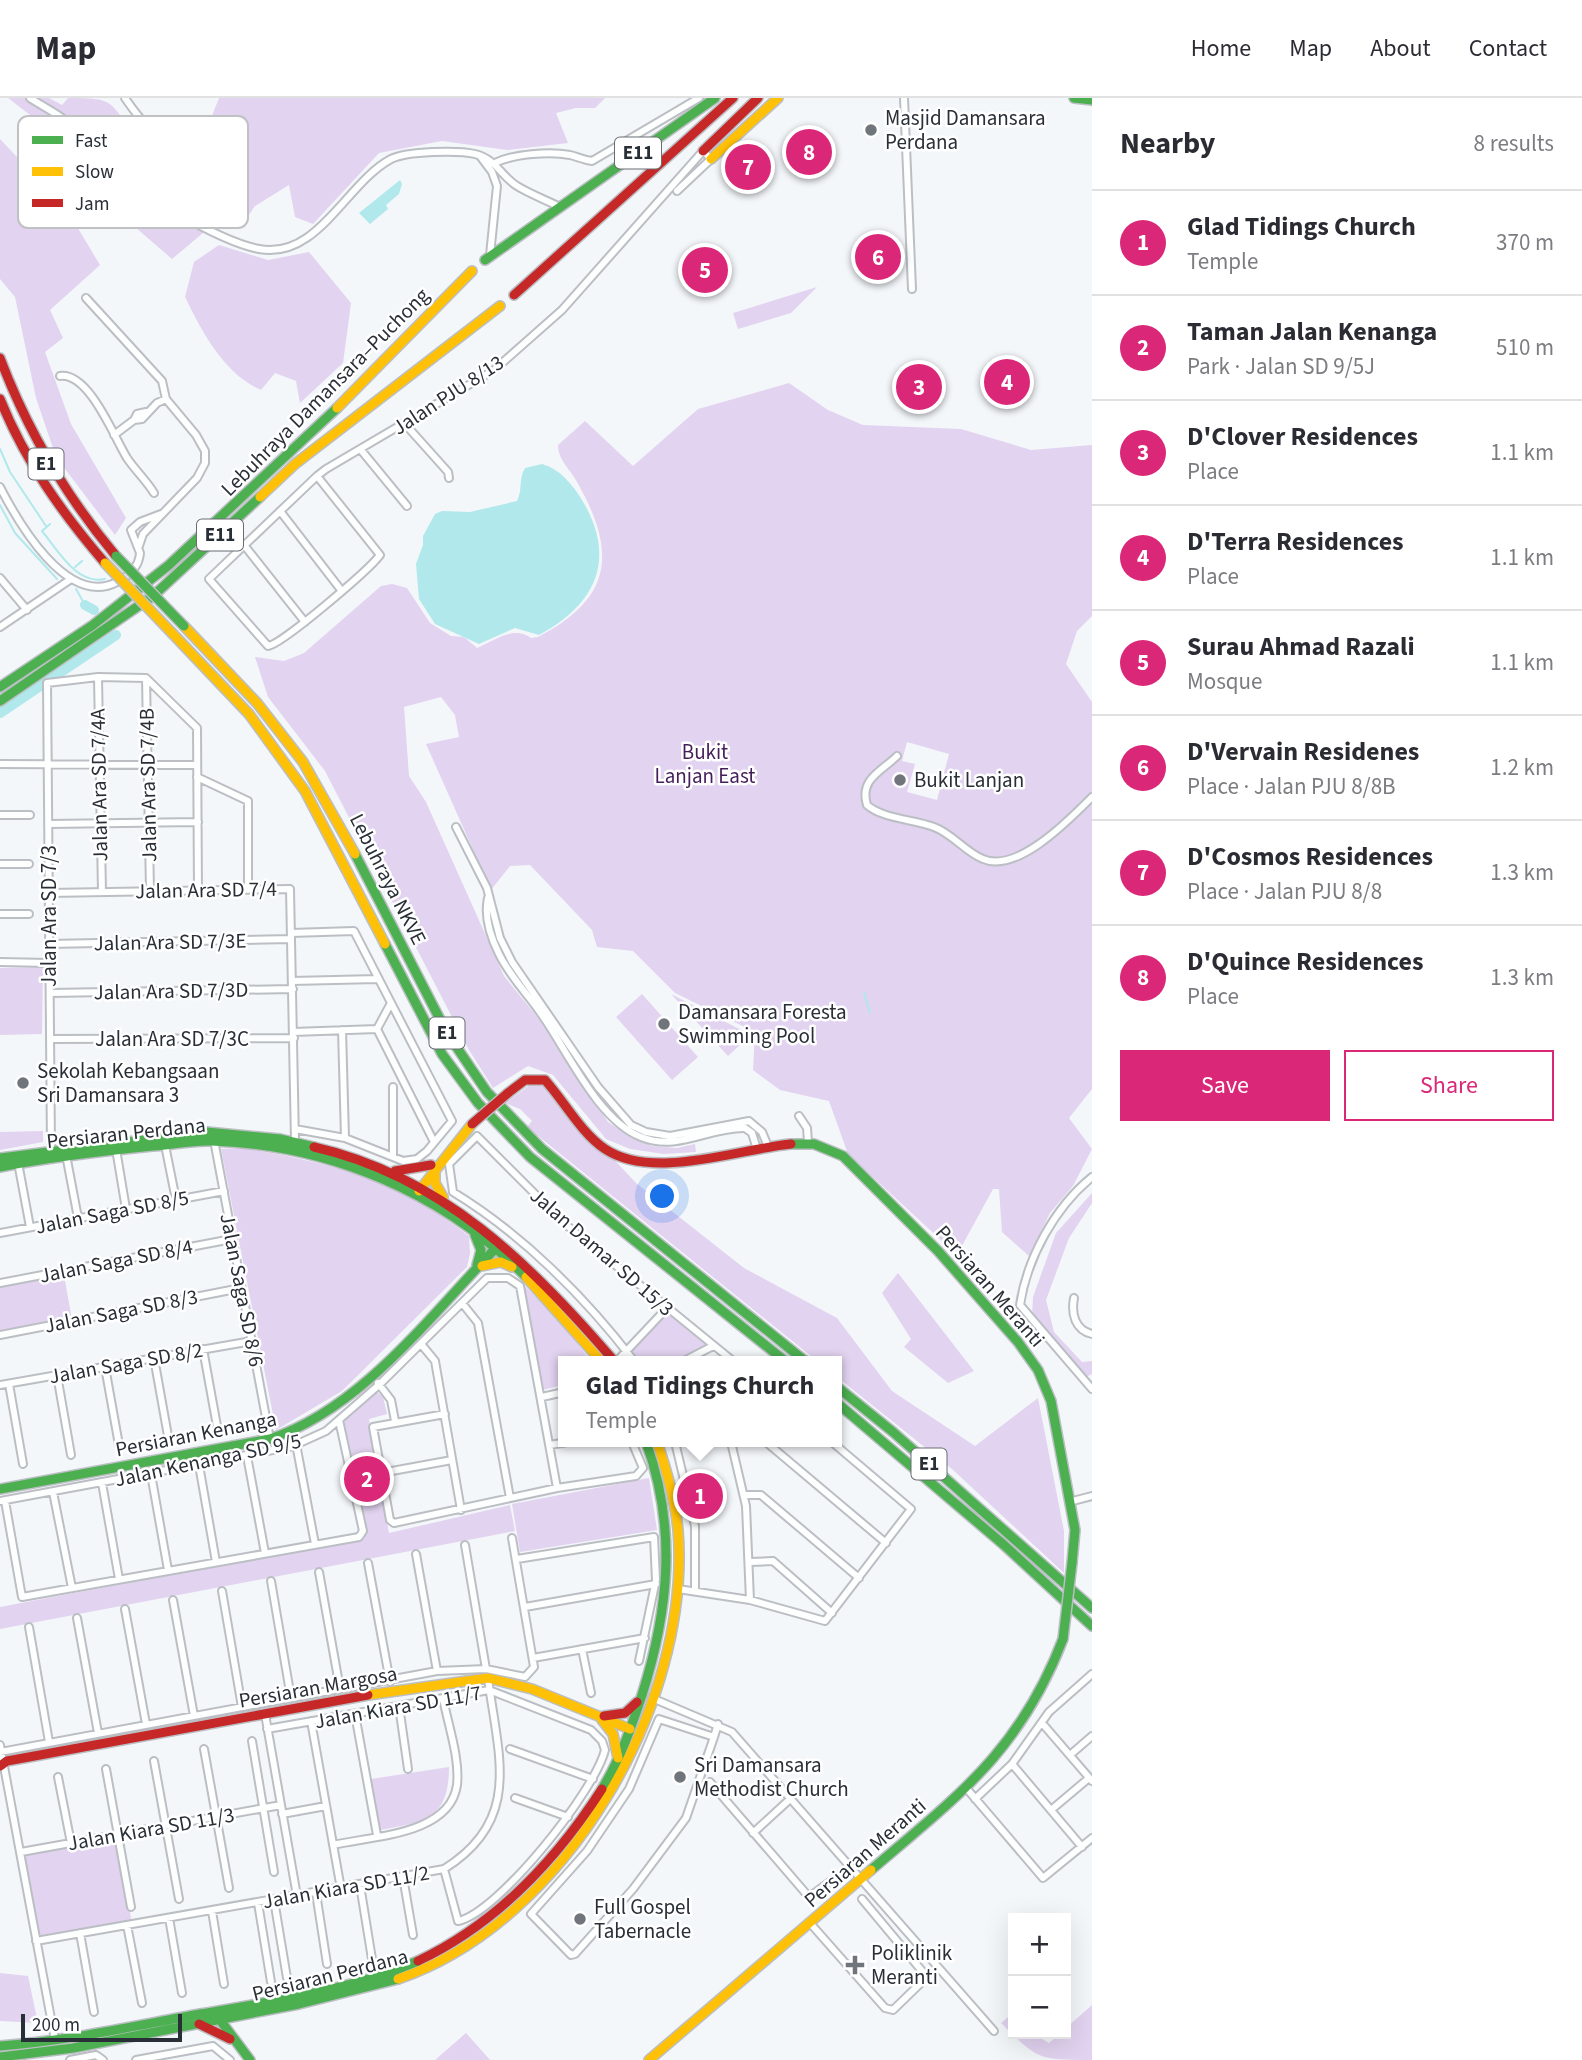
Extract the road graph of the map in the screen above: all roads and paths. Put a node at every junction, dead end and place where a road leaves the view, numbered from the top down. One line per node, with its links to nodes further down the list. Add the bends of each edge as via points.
1 (30, 98): 11 (street)
2 (124, 98): 12 (street)
3 (699, 98): 16 (street, via 592,161 567,154)
4 (715, 98): 21 (main road, E11)
5 (735, 98): 26 (main road, E11)
6 (758, 98): 13 (main road)
7 (778, 98): 15 (main road)
8 (904, 98): 25 (street)
9 (1074, 98): 10 (main road)
10 (1092, 100)
11 (58, 116)
12 (137, 116)
13 (703, 151): 15 (street); 17 (street)
14 (479, 155): 16 (street); 22 (street, via 396,157 363,181 300,242 275,250 243,244); 23 (street, via 497,186)
15 (711, 159): 18 (street)
16 (495, 163): 21 (street, via 518,187)
17 (691, 164): 19 (street); 20 (street, Jalan PJU 8/13)
18 (691, 178): 19 (street); 19 (street, via 677,191)
19 (680, 184): 20 (street)
20 (668, 189): 33 (street, Jalan PJU 8/13, via 562,310 494,370)
21 (562, 207): 23 (main road, E11)
22 (209, 228)
23 (487, 258)
24 (472, 271): 55 (main road, Lebuhraya Damansara–Puchong / E11, via 206,532 120,605)
25 (912, 289)
26 (514, 295)
27 (86, 298): 32 (street, via 162,381)
28 (500, 306): 56 (main road, Lebuhraya Damansara–Puchong / E11, via 295,464 153,596)
29 (0, 358): 152 (main road, Lebuhraya NKVE / E1, bridge, via 33,442 51,473 116,556 264,711 303,762 447,1033 487,1092 542,1149)
30 (60, 376): 34 (street, via 71,378 90,394)
31 (0, 399): 151 (main road, Lebuhraya NKVE / E1, bridge, via 39,480 63,515 249,714 305,791 436,1042 478,1104 530,1157)
32 (166, 399): 34 (street); 42 (street, via 202,443 205,456 197,478)
33 (405, 424): 35 (street, Jalan PJU 8/13); 37 (street)
34 (114, 435): 39 (street)
35 (360, 450): 36 (street, Jalan PJU 8/13); 40 (street)
36 (317, 476): 41 (street, Jalan PJU 8/13); 49 (street, via 379,555)
37 (449, 478)
38 (0, 487): 48 (street, via 18,521)
39 (154, 493)
40 (407, 506)
41 (280, 511): 45 (street, Jalan PJU 8/13); 49 (street)
42 (161, 514): 43 (street); 44 (street)
43 (136, 526): 44 (street); 46 (street, via 131,530)
44 (143, 534): 46 (street)
45 (244, 545): 51 (street); 51 (street, Jalan PJU 8/13, via 209,579 264,644 271,646)
46 (139, 547): 48 (street, via 134,569 113,584)
47 (0, 578): 50 (street)
48 (71, 579): 50 (street)
49 (341, 590): 51 (street)
50 (27, 610): 52 (street)
51 (304, 622)
52 (0, 627)
53 (98, 677): 54 (street); 59 (street, Jalan Ara SD 7/3, via 47,683); 60 (street, Jalan Ara SD 7/4A)
54 (146, 678): 61 (street, Jalan Ara SD 7/4B); 62 (street, via 197,728)
55 (0, 687)
56 (0, 701)
57 (898, 756): 64 (street, via 869,779 867,805 942,830 990,862 1001,862 1037,845)
58 (0, 764): 59 (street)
59 (48, 764): 60 (street); 70 (street, Jalan Ara SD 7/3)
60 (98, 765): 61 (street); 69 (street, Jalan Ara SD 7/4A)
61 (148, 765): 62 (street); 67 (street, Jalan Ara SD 7/4B)
62 (197, 765): 63 (street)
63 (197, 777): 68 (street); 74 (street, via 248,801)
64 (1092, 797)
65 (0, 815): 66 (street)
66 (30, 815)
67 (149, 822): 68 (street); 69 (street); 75 (street, Jalan Ara SD 7/4B)
68 (198, 822): 76 (street)
69 (99, 823): 70 (street); 77 (street, Jalan Ara SD 7/4A)
70 (48, 824): 78 (street, Jalan Ara SD 7/3)
71 (456, 827): 102 (street, via 487,888 500,938 512,962 564,1043 631,1125 670,1136 749,1121 762,1132)
72 (0, 864): 73 (street)
73 (29, 864)
74 (248, 890): 76 (street, Jalan Ara SD 7/4); 81 (street, Jalan Ara SD 7/4, via 290,889)
75 (150, 891): 76 (street, Jalan Ara SD 7/4); 77 (street, Jalan Ara SD 7/4)
76 (198, 891)
77 (102, 892): 78 (street, Jalan Ara SD 7/4)
78 (49, 893): 82 (street, Jalan Ara SD 7/3)
79 (0, 914): 80 (street)
80 (29, 914)
81 (291, 936): 82 (street, Jalan Ara SD 7/3E); 85 (street, Jalan Ara SD 7/3E, via 354,931); 86 (street, Jalan Ara SD 7/4)
82 (49, 944): 84 (street, Jalan Ara SD 7/3)
83 (0, 962): 84 (street)
84 (49, 963): 87 (street, Jalan Ara SD 7/3)
85 (377, 979): 86 (street, Jalan Ara SD 7/3D); 88 (street)
86 (293, 985): 87 (street, Jalan Ara SD 7/3D); 91 (street, Jalan Ara SD 7/4)
87 (50, 993): 92 (street, Jalan Ara SD 7/3)
88 (391, 1003): 89 (street); 98 (street, via 452,1121)
89 (377, 1029): 90 (street, Jalan Ara SD 7/3C); 98 (street)
90 (342, 1030): 91 (street, Jalan Ara SD 7/3C); 96 (street)
91 (294, 1035): 92 (street, Jalan Ara SD 7/3C); 95 (street, Jalan Ara SD 7/4)
92 (50, 1040): 104 (street, Jalan Ara SD 7/3)
93 (393, 1087): 110 (street)
94 (799, 1116): 101 (street, via 807,1128)
95 (295, 1129): 96 (street); 99 (street, Jalan Ara SD 7/4)
96 (345, 1138): 110 (street)
97 (214, 1140): 106 (main road, Persiaran Perdana); 118 (main road, Persiaran Perdana, via 292,1150 352,1164); 119 (street, Jalan Saga SD 8/6)
98 (433, 1140): 110 (street, via 416,1159)
99 (295, 1142): 104 (main road, Persiaran Perdana, via 214,1132); 116 (main road, Persiaran Perdana)
100 (790, 1142): 101 (main road, Persiaran Meranti); 102 (main road, Persiaran Meranti); 103 (main road, Persiaran Meranti)
101 (808, 1142): 196 (main road, Persiaran Meranti, via 831,1148 869,1180 1018,1342 1038,1370 1051,1402)
102 (762, 1145): 103 (main road); 107 (main road); 109 (main road, Persiaran Meranti)
103 (777, 1148): 107 (main road, Persiaran Meranti)
104 (51, 1149): 106 (main road); 111 (main road, Persiaran Perdana); 113 (main road)
105 (166, 1150): 120 (street)
106 (96, 1151): 113 (main road, Persiaran Perdana)
107 (747, 1154): 109 (main road, Persiaran Meranti)
108 (117, 1155): 122 (street)
109 (724, 1155): 114 (main road, Persiaran Meranti, bridge, via 661,1162 631,1160 605,1150 545,1080 525,1080 463,1132)
110 (393, 1157)
111 (0, 1158)
112 (67, 1160): 123 (street)
113 (17, 1166): 115 (main road, Persiaran Perdana); 124 (street)
114 (433, 1166): 116 (main road); 118 (main road, Persiaran Meranti); 121 (main road, via 435,1183)
115 (0, 1167)
116 (394, 1171): 118 (main road, Persiaran Perdana)
117 (1092, 1177): 160 (street, via 1073,1193 1051,1223 1031,1266 1020,1305)
118 (418, 1188): 121 (main road, Persiaran Perdana); 125 (main road, Persiaran Perdana)
119 (224, 1191): 120 (street, Jalan Saga SD 8/5); 128 (street, Jalan Saga SD 8/6)
120 (176, 1200): 122 (street, Jalan Saga SD 8/5)
121 (446, 1201): 127 (main road, Persiaran Perdana)
122 (126, 1209): 123 (street, Jalan Saga SD 8/5)
123 (78, 1218): 124 (street, Jalan Saga SD 8/5)
124 (30, 1227): 126 (street, Jalan Saga SD 8/5)
125 (471, 1229): 129 (main road, Persiaran Perdana); 132 (main road, via 481,1250)
126 (0, 1233)
127 (489, 1233): 129 (main road); 130 (main road, Persiaran Perdana)
128 (232, 1239): 133 (street, Jalan Saga SD 8/4); 134 (street, Jalan Saga SD 8/6)
129 (495, 1249): 130 (main road); 131 (main road, Persiaran Perdana); 132 (main road, Persiaran Kenanga)
130 (514, 1254): 146 (main road, Persiaran Perdana)
131 (517, 1269): 132 (main road, via 494,1262); 145 (main road, Persiaran Perdana)
132 (475, 1270): 156 (main road, Persiaran Kenanga)
133 (0, 1283)
134 (241, 1288): 139 (street, Jalan Saga SD 8/3); 140 (street, Jalan Saga SD 8/6)
135 (1073, 1298): 138 (street, via 1075,1321)
136 (462, 1303): 141 (street, Jalan Kenanga SD 9/5); 163 (street, Jalan Kenanga SD 9/5, via 487,1278 509,1278 520,1286); 194 (street, via 478,1323)
137 (666, 1309): 142 (street, Jalan Damar SD 15/3); 144 (street); 144 (street, Jalan Damar SD 15/3, via 565,1224 477,1136 449,1164 453,1192 495,1220 548,1267)
138 (1092, 1334)
139 (0, 1335)
140 (252, 1341): 143 (street, Jalan Saga SD 8/2); 170 (street, Jalan Saga SD 8/6)
141 (421, 1344): 158 (street, Jalan Kenanga SD 9/5); 165 (street, via 435,1361)
142 (713, 1346): 149 (street); 150 (street, Jalan Damar SD 15/3)
143 (203, 1349): 153 (street, Jalan Saga SD 8/2); 168 (street)
144 (626, 1351): 147 (street); 148 (street)
145 (597, 1356)
146 (612, 1356)
147 (621, 1356)
148 (630, 1356)
149 (699, 1356)
150 (726, 1356)
151 (779, 1356)
152 (799, 1356)
153 (154, 1358): 154 (street, Jalan Saga SD 8/2); 169 (street)
154 (105, 1367): 155 (street, Jalan Saga SD 8/2); 173 (street)
155 (57, 1375): 157 (street, Jalan Saga SD 8/2); 181 (street)
156 (371, 1376): 158 (street); 170 (main road, Persiaran Kenanga, via 326,1415)
157 (9, 1384): 159 (street, Jalan Saga SD 8/2); 184 (street)
158 (380, 1384): 166 (street, Jalan Kenanga SD 9/5); 167 (street, via 391,1400)
159 (0, 1385)
160 (1092, 1389)
161 (842, 1392): 221 (main road, E1)
162 (558, 1393): 163 (street)
163 (542, 1396): 174 (street)
164 (842, 1407): 225 (main road, E1)
165 (445, 1414): 167 (street); 183 (street)
166 (339, 1420): 171 (street, Jalan Kenanga SD 9/5); 200 (street, via 362,1535)
167 (395, 1421): 186 (street, via 373,1428)
168 (217, 1426)
169 (168, 1436)
170 (270, 1439): 190 (main road, Persiaran Kenanga)
171 (296, 1444): 182 (street, Jalan Kenanga SD 9/5); 200 (street)
172 (558, 1444): 174 (street)
173 (119, 1445)
174 (550, 1445): 189 (street)
175 (634, 1447): 189 (street, via 643,1468 636,1476)
176 (677, 1447): 217 (street, via 695,1526)
177 (732, 1447): 192 (street)
178 (772, 1447): 199 (street)
179 (838, 1447): 199 (street, via 911,1509)
180 (656, 1449): 215 (main road, Persiaran Perdana, via 672,1488 679,1533); 241 (main road, Persiaran Perdana, via 668,1566 655,1655)
181 (71, 1455)
182 (247, 1455): 185 (street, Jalan Kenanga SD 9/5); 202 (street)
183 (453, 1460): 186 (street); 197 (street)
184 (23, 1464)
185 (200, 1465): 187 (street, Jalan Kenanga SD 9/5); 205 (street)
186 (381, 1473): 197 (street, via 392,1522)
187 (151, 1474): 188 (street, Jalan Kenanga SD 9/5); 208 (street)
188 (102, 1483): 191 (street, Jalan Kenanga SD 9/5); 211 (street)
189 (557, 1488): 194 (street)
190 (0, 1489)
191 (53, 1492): 195 (street, Jalan Kenanga SD 9/5); 214 (street)
192 (744, 1494): 206 (street); 210 (street, via 761,1494)
193 (1092, 1496): 196 (street)
194 (510, 1498): 197 (street)
195 (2, 1501): 214 (street, via 22,1597)
196 (1069, 1503): 273 (main road, Persiaran Meranti, bridge, via 1075,1530 1072,1563 1063,1639 1051,1677 996,1760)
197 (461, 1510)
198 (512, 1538): 204 (street)
199 (886, 1543): 210 (street)
200 (315, 1544): 202 (street)
201 (465, 1545): 232 (street, Jalan Kiara SD 11/2)
202 (265, 1553): 205 (street)
203 (416, 1554): 231 (street)
204 (517, 1559): 213 (street, via 654,1537); 220 (street)
205 (216, 1562): 208 (street)
206 (750, 1562): 219 (street); 223 (street, via 773,1561)
207 (368, 1563): 234 (street)
208 (168, 1570): 211 (street)
209 (319, 1572): 235 (street)
210 (859, 1578): 223 (street)
211 (120, 1579): 214 (street)
212 (271, 1581): 239 (street)
213 (656, 1584): 220 (street); 227 (street)
214 (72, 1588)
215 (678, 1589): 217 (street); 242 (main road, Persiaran Perdana)
216 (222, 1591): 244 (street)
217 (695, 1591): 219 (street)
218 (173, 1600): 247 (street)
219 (750, 1600): 223 (street, via 822,1623)
220 (525, 1607): 229 (street)
221 (1092, 1608)
222 (125, 1609): 251 (street)
223 (832, 1613)
224 (77, 1618): 255 (street)
225 (1092, 1626)
226 (29, 1628): 259 (street)
227 (645, 1637): 228 (street); 230 (street)
228 (582, 1649): 229 (street); 238 (street)
229 (533, 1658): 232 (street, via 534,1667 521,1678)
230 (639, 1661)
231 (437, 1671): 232 (street); 234 (street)
232 (487, 1674): 236 (street, Jalan Kiara SD 11/2); 237 (main road, Persiaran Margosa); 248 (main road, Persiaran Margosa)
233 (1092, 1674): 250 (street)
234 (389, 1680): 235 (street); 237 (street)
235 (340, 1689): 239 (street)
236 (489, 1690): 240 (street, Jalan Kiara SD 11/7); 270 (street, Jalan Kiara SD 11/7, via 591,1730 605,1750); 294 (street, Jalan Kiara SD 11/2, via 500,1773 498,1807 483,1836)
237 (391, 1691): 245 (main road, Persiaran Margosa)
238 (592, 1693)
239 (290, 1698): 244 (street)
240 (443, 1698): 243 (street, Jalan Kiara SD 11/7); 287 (street, via 457,1775 450,1803 428,1824)
241 (641, 1698): 248 (main road, via 625,1713); 254 (main road, Persiaran Perdana)
242 (651, 1701): 252 (street); 254 (main road); 265 (main road, Persiaran Perdana)
243 (398, 1706): 246 (street, Jalan Kiara SD 11/7); 268 (street)
244 (242, 1707): 247 (street)
245 (265, 1714): 253 (street); 263 (main road, Persiaran Margosa)
246 (355, 1714): 249 (street, Jalan Kiara SD 11/7); 287 (street)
247 (194, 1716): 251 (street)
248 (598, 1716): 254 (main road, Persiaran Margosa); 265 (main road, via 613,1734)
249 (311, 1721): 253 (street, Jalan Kiara SD 11/7); 278 (street)
250 (1042, 1723): 262 (street); 266 (street)
251 (146, 1724): 255 (street)
252 (718, 1724): 257 (street); 276 (street, via 735,1736)
253 (267, 1729): 277 (street)
254 (630, 1729): 265 (main road, Persiaran Perdana)
255 (98, 1733): 259 (street)
256 (1092, 1736): 262 (street)
257 (714, 1737): 310 (street, via 659,1719 629,1790 587,1851); 310 (street, via 686,1818 633,1889 575,1954 569,1954)
258 (252, 1741): 279 (street)
259 (49, 1742): 263 (street)
260 (204, 1749): 282 (street)
261 (510, 1749): 270 (street)
262 (1070, 1755): 271 (street)
263 (2, 1757): 292 (street)
264 (154, 1761): 284 (street)
265 (622, 1761): 307 (main road, Persiaran Perdana, via 575,1839); 326 (main road, Persiaran Perdana, via 515,1897 444,1947 358,1981)
266 (1012, 1764): 275 (street); 280 (street)
267 (106, 1769): 286 (street)
268 (408, 1769)
269 (58, 1777): 289 (street)
270 (593, 1779): 283 (street)
271 (1091, 1780): 280 (street)
272 (710, 1782): 285 (street)
273 (967, 1789): 275 (street); 297 (main road, Persiaran Meranti)
274 (515, 1798): 283 (street)
275 (975, 1798): 291 (street, via 1044,1878)
276 (789, 1800): 285 (street); 293 (street)
277 (281, 1805): 279 (street, Jalan Kiara SD 11/3); 281 (street)
278 (326, 1806): 281 (street); 290 (street)
279 (263, 1808): 282 (street, Jalan Kiara SD 11/3); 295 (street)
280 (1051, 1810): 291 (street)
281 (282, 1814): 302 (street)
282 (216, 1817): 284 (street, Jalan Kiara SD 11/3); 299 (street)
283 (568, 1817): 294 (street, via 509,1886 458,1921)
284 (166, 1826): 286 (street, Jalan Kiara SD 11/3); 303 (street)
285 (752, 1833): 293 (street, via 809,1898)
286 (118, 1835): 289 (street, Jalan Kiara SD 11/3); 308 (street)
287 (377, 1835): 290 (street)
288 (1092, 1838): 291 (street)
289 (71, 1843): 292 (street, Jalan Kiara SD 11/3)
290 (333, 1845): 300 (street)
291 (1082, 1847)
292 (20, 1852): 316 (street)
293 (849, 1868): 297 (street)
294 (444, 1869): 296 (street, Jalan Kiara SD 11/2)
295 (274, 1872)
296 (403, 1877): 298 (street, Jalan Kiara SD 11/2); 315 (street)
297 (860, 1879): 312 (main road, Persiaran Meranti); 328 (street)
298 (360, 1885): 300 (street, Jalan Kiara SD 11/2); 317 (street)
299 (229, 1888)
300 (341, 1889): 301 (street, Jalan Kiara SD 11/2)
301 (316, 1893): 302 (street, Jalan Kiara SD 11/2); 318 (street)
302 (297, 1896): 305 (street, Jalan Kiara SD 11/2)
303 (179, 1899)
304 (862, 1899): 312 (street, via 927,1976 892,2010 888,2011)
305 (274, 1900): 306 (street, Jalan Kiara SD 11/2); 319 (street)
306 (258, 1903): 309 (street, Jalan Kiara SD 11/2); 320 (street)
307 (521, 1904): 310 (street); 325 (main road, Persiaran Perdana, via 449,1955 404,1978)
308 (131, 1906)
309 (212, 1911): 311 (street, Jalan Kiara SD 11/2); 321 (street)
310 (531, 1914)
311 (169, 1918): 313 (street, Jalan Kiara SD 11/2); 322 (street)
312 (810, 1923): 339 (main road, Persiaran Meranti)
313 (127, 1925): 314 (street, Jalan Kiara SD 11/2); 323 (street)
314 (80, 1933): 316 (street, Jalan Kiara SD 11/2); 324 (street)
315 (413, 1936)
316 (36, 1941): 329 (street)
317 (372, 1959)
318 (327, 1964)
319 (287, 1978)
320 (271, 1982)
321 (224, 1984)
322 (182, 1993)
323 (142, 2003)
324 (94, 2012)
325 (250, 2014): 326 (main road, Persiaran Perdana); 331 (main road, via 234,2029)
326 (217, 2015): 327 (main road, Persiaran Perdana); 329 (main road, Persiaran Perdana); 331 (main road)
327 (193, 2023): 331 (main road, via 220,2032); 333 (main road, Persiaran Perdana)
328 (994, 2031)
329 (55, 2040): 330 (main road, Persiaran Perdana)
330 (2, 2046): 333 (street)
331 (240, 2047): 338 (main road)
332 (0, 2057): 333 (main road, Persiaran Perdana)
333 (13, 2058)
334 (99, 2058): 335 (street)
335 (70, 2060)
336 (136, 2060): 337 (street, via 213,2046)
337 (230, 2060)
338 (250, 2060)
339 (649, 2060)

